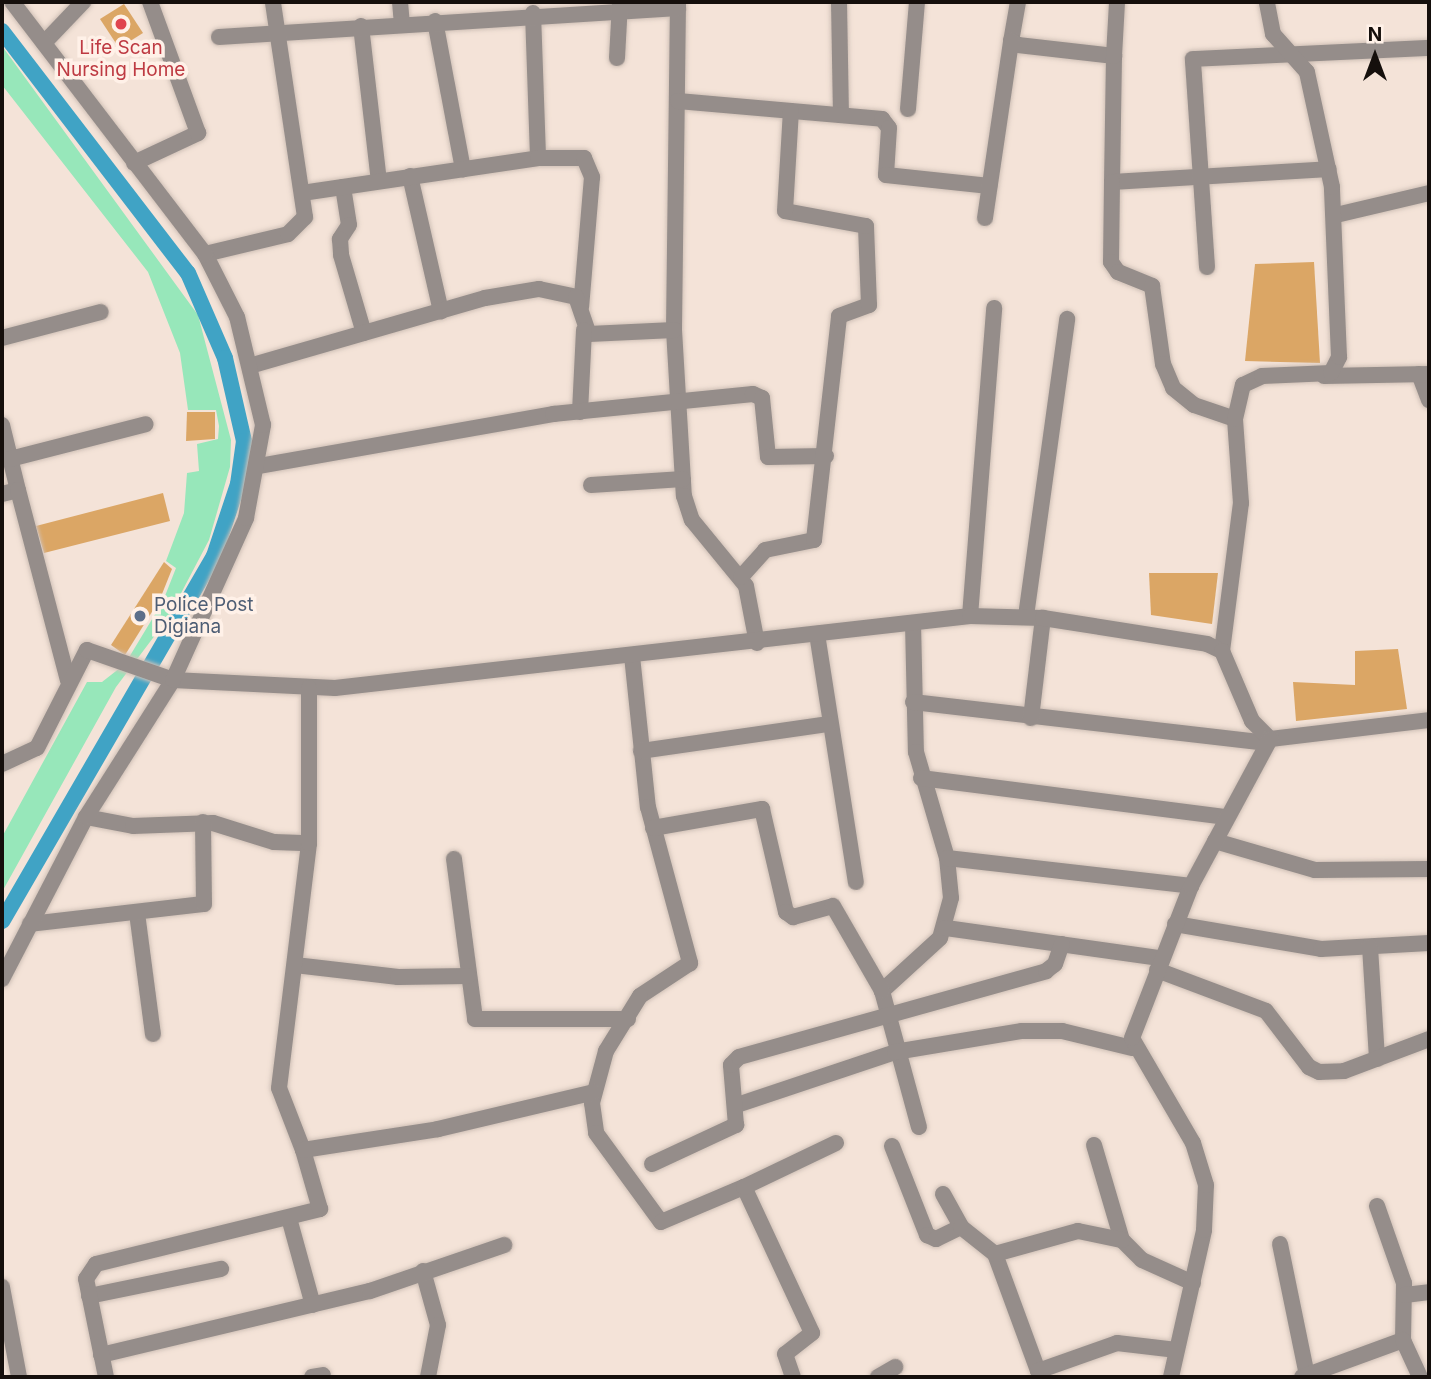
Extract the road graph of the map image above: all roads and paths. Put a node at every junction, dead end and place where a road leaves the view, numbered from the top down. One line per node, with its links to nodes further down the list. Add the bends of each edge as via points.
1 (83, 2): 21 (street)
2 (150, 2): 31 (street, via 198,133)
3 (273, 2): 18 (street)
4 (400, 2): 16 (street)
5 (839, 2): 29 (street)
6 (917, 2): 27 (street)
7 (1018, 2): 20 (street)
8 (1117, 2): 24 (street)
9 (1267, 2): 23 (street, via 1273,34)
10 (18, 4): 21 (street)
11 (620, 5): 12 (street); 14 (street); 25 (street)
12 (678, 5): 26 (street)
13 (474, 10): 14 (street); 15 (street)
14 (533, 13): 30 (street)
15 (435, 21): 16 (street); 32 (street)
16 (402, 24): 17 (street)
17 (361, 26): 18 (street); 36 (street)
18 (276, 31): 19 (street); 40 (street)
19 (219, 37)
20 (1011, 41): 24 (street); 38 (street)
21 (44, 43): 31 (street)
22 (1429, 48): 23 (street)
23 (1287, 53): 33 (street, via 1307,72); 35 (street, via 1190,62)
24 (1114, 56): 37 (street)
25 (617, 58)
26 (678, 101): 28 (street); 52 (street)
27 (908, 109)
28 (791, 111): 29 (street); 64 (street, via 785,211 862,223 868,231 869,305 839,316)
29 (841, 115): 38 (street, via 887,122 884,171 890,177)
30 (538, 158): 32 (street); 46 (street, via 584,159 590,167)
31 (134, 163): 44 (street)
32 (463, 169): 34 (street)
33 (1329, 169): 35 (street); 42 (street)
34 (410, 176): 36 (street); 48 (street)
35 (1199, 176): 37 (street); 45 (street)
36 (379, 181): 39 (street)
37 (1112, 182): 61 (street, via 1111,262 1118,272 1152,286 1163,364 1172,388 1194,405)
38 (989, 186): 43 (street)
39 (343, 187): 40 (street); 53 (street, via 349,225 340,239 341,255)
40 (302, 193): 44 (street, via 300,227)
41 (1429, 193): 42 (street)
42 (1336, 215): 57 (street, via 1338,367)
43 (985, 218)
44 (205, 254): 55 (street)
45 (1208, 267)
46 (581, 307): 48 (street, via 567,292 539,289); 51 (street)
47 (994, 308): 72 (street)
48 (441, 311): 53 (street)
49 (100, 312): 54 (street)
50 (1067, 319): 73 (street)
51 (584, 330): 52 (street, via 604,335); 60 (street)
52 (674, 330): 59 (street)
53 (364, 333): 55 (street)
54 (2, 338)
55 (253, 365): 66 (street, via 263,425)
56 (1424, 374): 57 (street); 58 (street)
57 (1318, 377): 61 (street, via 1250,380)
58 (1429, 400)
59 (676, 403): 60 (street); 64 (street, via 759,395 768,457); 67 (street)
60 (580, 412): 66 (street)
61 (1235, 419): 78 (street, via 1241,503)
62 (146, 424): 65 (street)
63 (2, 425): 65 (street)
64 (826, 456): 71 (street, via 814,540 765,550)
65 (10, 459): 69 (street)
66 (259, 466): 80 (street, via 246,518)
67 (683, 480): 68 (street); 71 (street, via 691,520)
68 (591, 485)
69 (18, 490): 70 (street); 81 (street)
70 (2, 494)
71 (741, 577): 77 (street)
72 (970, 616): 73 (street); 75 (street)
73 (1026, 617): 74 (street)
74 (1043, 618): 78 (street); 84 (street)
75 (913, 623): 76 (street); 83 (street)
76 (817, 634): 77 (street); 86 (street)
77 (757, 643): 79 (street)
78 (1222, 650): 87 (street, via 1252,721)
79 (632, 656): 82 (street); 88 (street)
80 (173, 680): 81 (street, via 87,650); 82 (street); 91 (street)
81 (68, 681): 89 (street, via 37,748)
82 (309, 688): 96 (street)
83 (913, 702): 84 (street); 90 (street)
84 (1031, 718): 87 (street)
85 (1429, 720): 87 (street)
86 (828, 724): 88 (street); 100 (street)
87 (1269, 741): 92 (street)
88 (641, 751): 94 (street)
89 (2, 764)
90 (921, 778): 92 (street); 97 (street)
91 (86, 817): 93 (street, via 133,826); 104 (street)
92 (1227, 817): 95 (street)
93 (203, 822): 96 (street, via 274,842); 102 (street, via 208,901)
94 (653, 828): 113 (street, via 762,809 786,912 793,917 833,906); 115 (street, via 690,963 645,990)
95 (1215, 841): 99 (street, via 1315,870); 101 (street)
96 (309, 843): 110 (street)
97 (947, 858): 101 (street); 105 (street)
98 (454, 859): 111 (street)
99 (1429, 869)
100 (856, 881)
101 (1191, 886): 103 (street)
102 (137, 913): 104 (street); 116 (street)
103 (1175, 923): 108 (street, via 1321,949); 109 (street)
104 (30, 924): 112 (street)
105 (946, 928): 107 (street); 113 (street)
106 (1429, 943): 108 (street)
107 (1062, 944): 109 (street); 114 (street, via 1055,964 1045,971)
108 (1370, 947): 120 (street)
109 (1158, 964): 118 (street); 120 (street, via 1266,1011 1309,1067 1319,1072 1344,1071)
110 (295, 965): 111 (street, via 398,977); 127 (street, via 279,1088)
111 (468, 976): 115 (street, via 472,1014 479,1021)
112 (2, 979)
113 (882, 991): 114 (street)
114 (887, 1014): 119 (street); 122 (street, via 734,1060)
115 (628, 1019): 121 (street, via 606,1051)
116 (153, 1034)
117 (1429, 1039): 120 (street)
118 (1132, 1048): 119 (street, via 1044,1030); 140 (street, via 1202,1164 1207,1209)
119 (895, 1052): 122 (street); 123 (street)
120 (1377, 1059)
121 (593, 1092): 127 (street, via 438,1129); 129 (street, via 592,1114 601,1146 661,1222)
122 (737, 1105): 128 (street, via 733,1127)
123 (919, 1127)
124 (836, 1143): 129 (street)
125 (1094, 1145): 134 (street)
126 (892, 1146): 133 (street, via 927,1235 936,1238)
127 (303, 1150): 132 (street, via 323,1205)
128 (652, 1164)
129 (744, 1187): 155 (street, via 812,1333 785,1354)
130 (943, 1194): 133 (street)
131 (1377, 1206): 143 (street)
132 (289, 1218): 144 (street, via 96,1264 86,1279); 145 (street)
133 (961, 1227): 137 (street)
134 (1122, 1240): 137 (street, via 1078,1231); 140 (street, via 1142,1260)
135 (1280, 1244): 151 (street)
136 (504, 1245): 139 (street)
137 (995, 1254): 150 (street)
138 (221, 1269): 144 (street)
139 (423, 1271): 145 (street); 154 (street, via 438,1325)
140 (1193, 1283): 147 (street)
141 (2, 1287): 152 (street)
142 (1429, 1292): 143 (street)
143 (1405, 1295): 146 (street)
144 (89, 1296): 148 (street)
145 (313, 1305): 148 (street)
146 (1403, 1340): 151 (street); 158 (street)
147 (1177, 1350): 150 (street, via 1117,1343); 157 (street)
148 (100, 1355): 153 (street)
149 (895, 1367): 156 (street)
150 (1033, 1374)
151 (1305, 1376)
152 (19, 1377)
153 (106, 1377)
154 (428, 1377)
155 (793, 1377)
156 (878, 1377)
157 (1171, 1377)
158 (1420, 1377)

